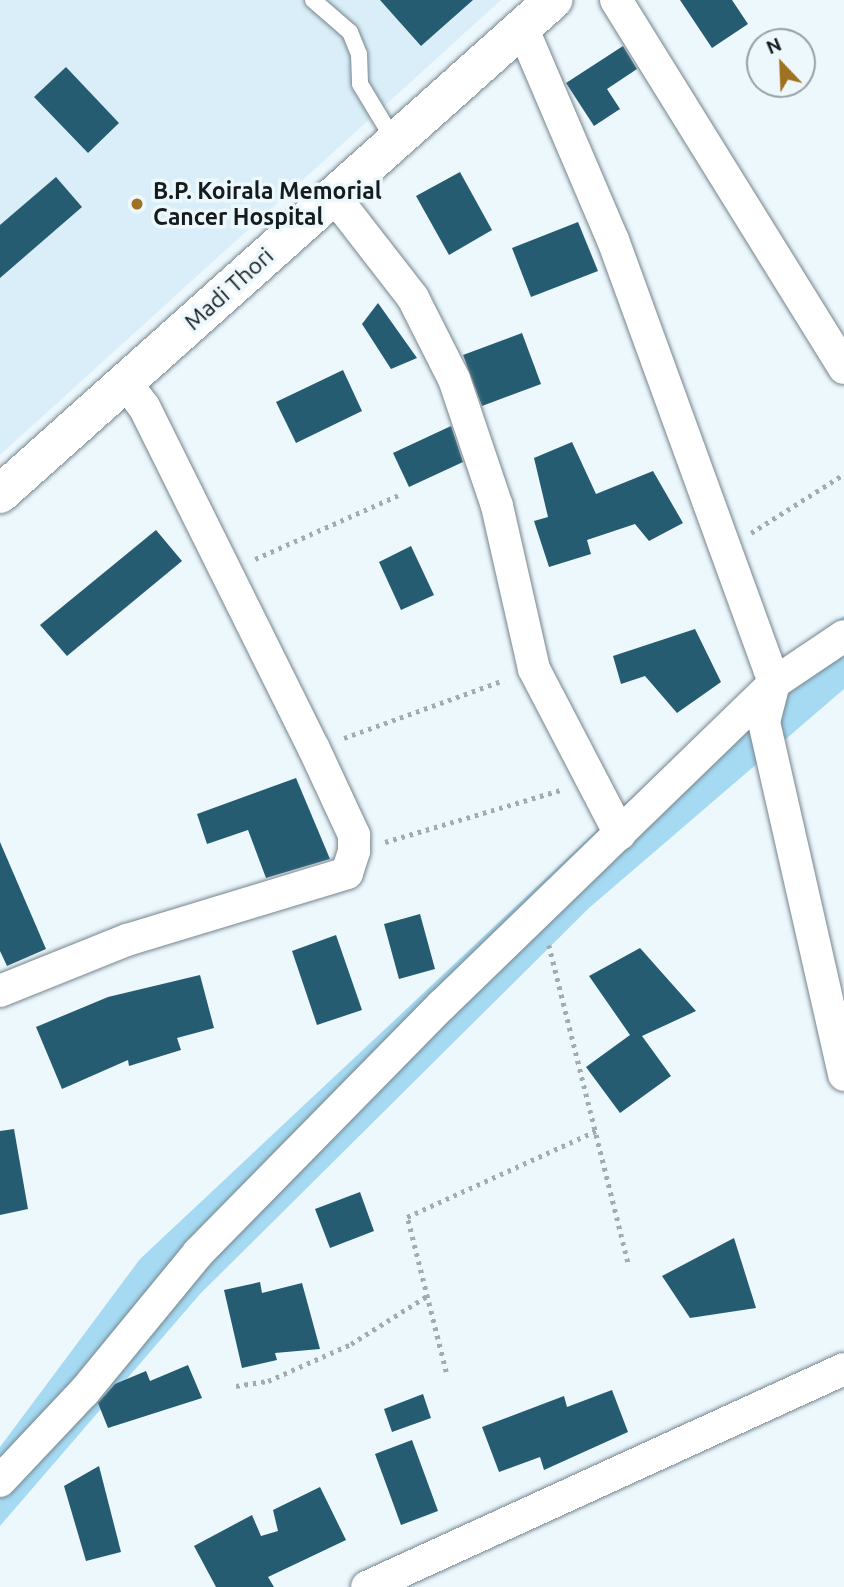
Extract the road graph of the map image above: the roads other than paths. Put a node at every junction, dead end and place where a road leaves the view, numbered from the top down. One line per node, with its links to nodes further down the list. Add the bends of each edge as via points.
1 (313, 0): 5 (lane, via 350,32 359,54 360,84)
2 (553, 0): 4 (main road, Madi Thori)
3 (616, 0): 7 (street)
4 (522, 27): 5 (main road, Madi Thori); 11 (street, via 613,240)
5 (394, 142): 6 (main road, Madi Thori)
6 (334, 196): 8 (main road, Madi Thori); 12 (street, via 413,298 454,379 496,506 534,669)
7 (844, 368)
8 (125, 383): 9 (main road, Madi Thori); 13 (street, via 144,407 222,574 314,749 354,835 354,851 348,873 127,940)
9 (0, 494)
10 (844, 636): 11 (street)
11 (774, 683): 12 (street); 14 (street, via 764,722)
12 (620, 834): 16 (street, via 198,1253 84,1392)
13 (0, 991)
14 (844, 1075)
15 (844, 1368): 17 (street)
16 (0, 1481)
17 (366, 1587)

